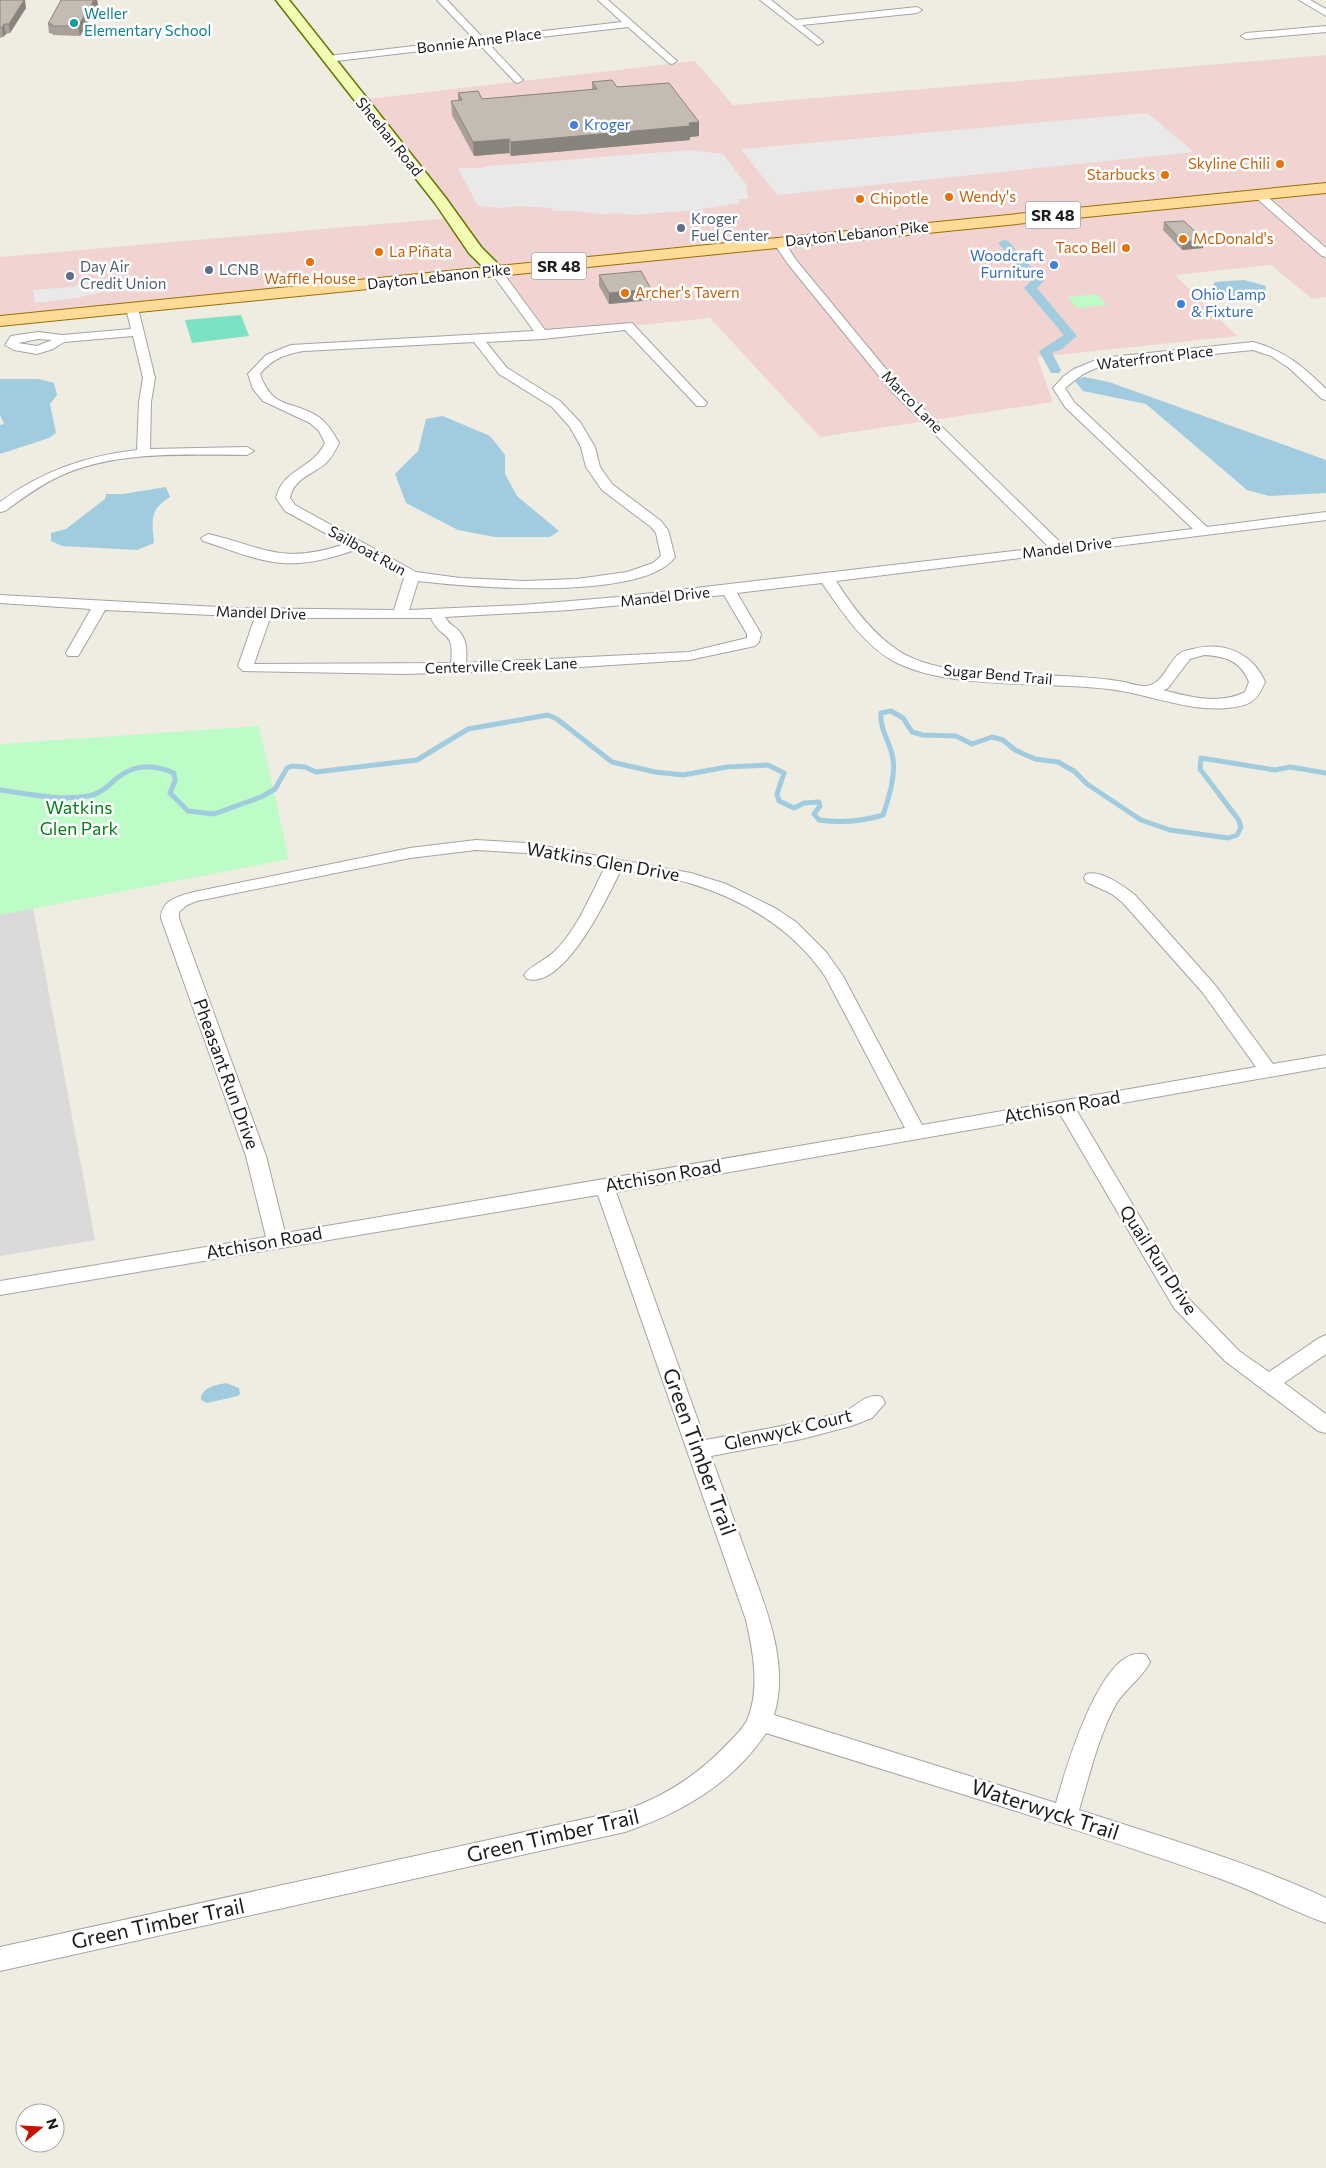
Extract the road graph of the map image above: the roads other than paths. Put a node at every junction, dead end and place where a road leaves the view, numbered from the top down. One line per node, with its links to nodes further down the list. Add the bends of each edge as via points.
1 (282, 0): 14 (street, Sheehan Road)
2 (442, 0): 12 (street)
3 (604, 0): 9 (street)
4 (765, 0): 8 (street)
5 (1304, 0): 7 (street)
6 (917, 10): 8 (street)
7 (1326, 13)
8 (794, 22): 13 (street)
9 (629, 24): 12 (street, Bonnie Anne Place); 15 (street)
10 (1326, 29): 11 (street)
11 (1246, 36)
12 (480, 41): 14 (street, Bonnie Anne Place); 16 (street)
13 (818, 42)
14 (328, 59): 21 (street, Sheehan Road, via 440,200 474,250)
15 (672, 61)
16 (518, 80)
17 (1326, 188): 18 (main road, Dayton Lebanon Pike / SR 48)
18 (1259, 195): 19 (main road, Dayton Lebanon Pike / SR 48); 20 (street)
19 (779, 242): 21 (main road, Dayton Lebanon Pike / SR 48); 37 (street, Marco Lane, via 896,389)
20 (1326, 254)
21 (496, 271): 22 (main road, Dayton Lebanon Pike / SR 48); 25 (street)
22 (132, 308): 23 (main road, Dayton Lebanon Pike / SR 48); 24 (street)
23 (0, 321)
24 (139, 332): 26 (street); 31 (street, via 149,378)
25 (543, 335): 27 (street, Sailboat Run); 29 (street, Sailboat Run, via 628,326)
26 (61, 339)
27 (478, 339): 36 (street, Sailboat Run, via 290,349 260,364 254,374 261,394 273,403 319,421 328,431 332,443 326,455 292,479 283,489 282,498 290,508); 38 (street, Sailboat Run, via 503,371 556,404 588,447 593,467 607,487 656,524 663,533 668,557 658,566 629,576 577,583 525,585)
28 (1326, 396): 34 (street, Waterfront Place, via 1283,356 1252,346 1101,362 1068,377 1059,388 1070,404)
29 (702, 403)
30 (247, 451): 31 (street)
31 (143, 452): 32 (street, via 88,462 51,474 29,485)
32 (0, 508)
33 (1326, 516): 34 (street, Mandel Drive)
34 (1204, 531): 37 (street, Mandel Drive)
35 (208, 538): 36 (street, via 281,559 328,555)
36 (357, 545): 38 (street, Sailboat Run)
37 (1059, 549): 39 (street, Mandel Drive)
38 (412, 576): 45 (street)
39 (826, 578): 40 (street, Mandel Drive); 48 (street, Sugar Bend Trail, via 885,648 924,667 970,675 1081,682)
40 (729, 591): 44 (street, Mandel Drive, via 538,609); 47 (street, Centerville Creek Lane, via 754,634 750,643 689,656)
41 (0, 599): 42 (street, Mandel Drive)
42 (100, 606): 43 (street, Mandel Drive); 46 (street)
43 (264, 613): 45 (street, Mandel Drive); 47 (street, Centerville Creek Lane, via 248,668)
44 (437, 613): 45 (street, Mandel Drive); 47 (street, via 441,626 458,642)
45 (400, 614)
46 (73, 653)
47 (458, 667)
48 (1147, 691): 48 (street, Sugar Bend Trail, via 1200,702 1230,702 1252,695 1257,682 1250,666 1243,660 1225,652 1204,651 1185,656 1163,685)
49 (616, 863): 51 (street, Watkins Glen Drive, via 527,848 450,847 194,896); 52 (street, via 562,957); 56 (street, Watkins Glen Drive, via 691,878 720,888 769,912 808,942 834,976)
50 (1092, 878): 54 (street, via 1129,899 1187,962)
51 (170, 910): 58 (street, Pheasant Run Drive, via 170,918 256,1156)
52 (533, 975)
53 (1326, 1061): 54 (street, Atchison Road)
54 (1268, 1071): 55 (street, Atchison Road)
55 (1065, 1106): 56 (street, Atchison Road); 61 (street, Quail Run Drive, via 1181,1303 1232,1356)
56 (916, 1132): 57 (street, Atchison Road)
57 (605, 1187): 58 (street, Atchison Road); 64 (street, Green Timber Trail)
58 (277, 1241): 59 (street, Atchison Road)
59 (0, 1288)
60 (1326, 1343): 61 (street)
61 (1269, 1383): 63 (street, Quail Run Drive)
62 (874, 1403): 64 (street, Glenwyck Court, via 851,1418 802,1431)
63 (1326, 1425)
64 (698, 1450): 66 (street, Green Timber Trail, via 764,1643 767,1681)
65 (1138, 1662): 67 (street, via 1107,1697)
66 (759, 1721): 67 (street, Waterwyck Trail); 69 (street, Green Timber Trail, via 733,1755 697,1787 675,1801 636,1818)
67 (1064, 1816): 68 (street, Waterwyck Trail, via 1247,1876)
68 (1326, 1911)
69 (0, 1959)

